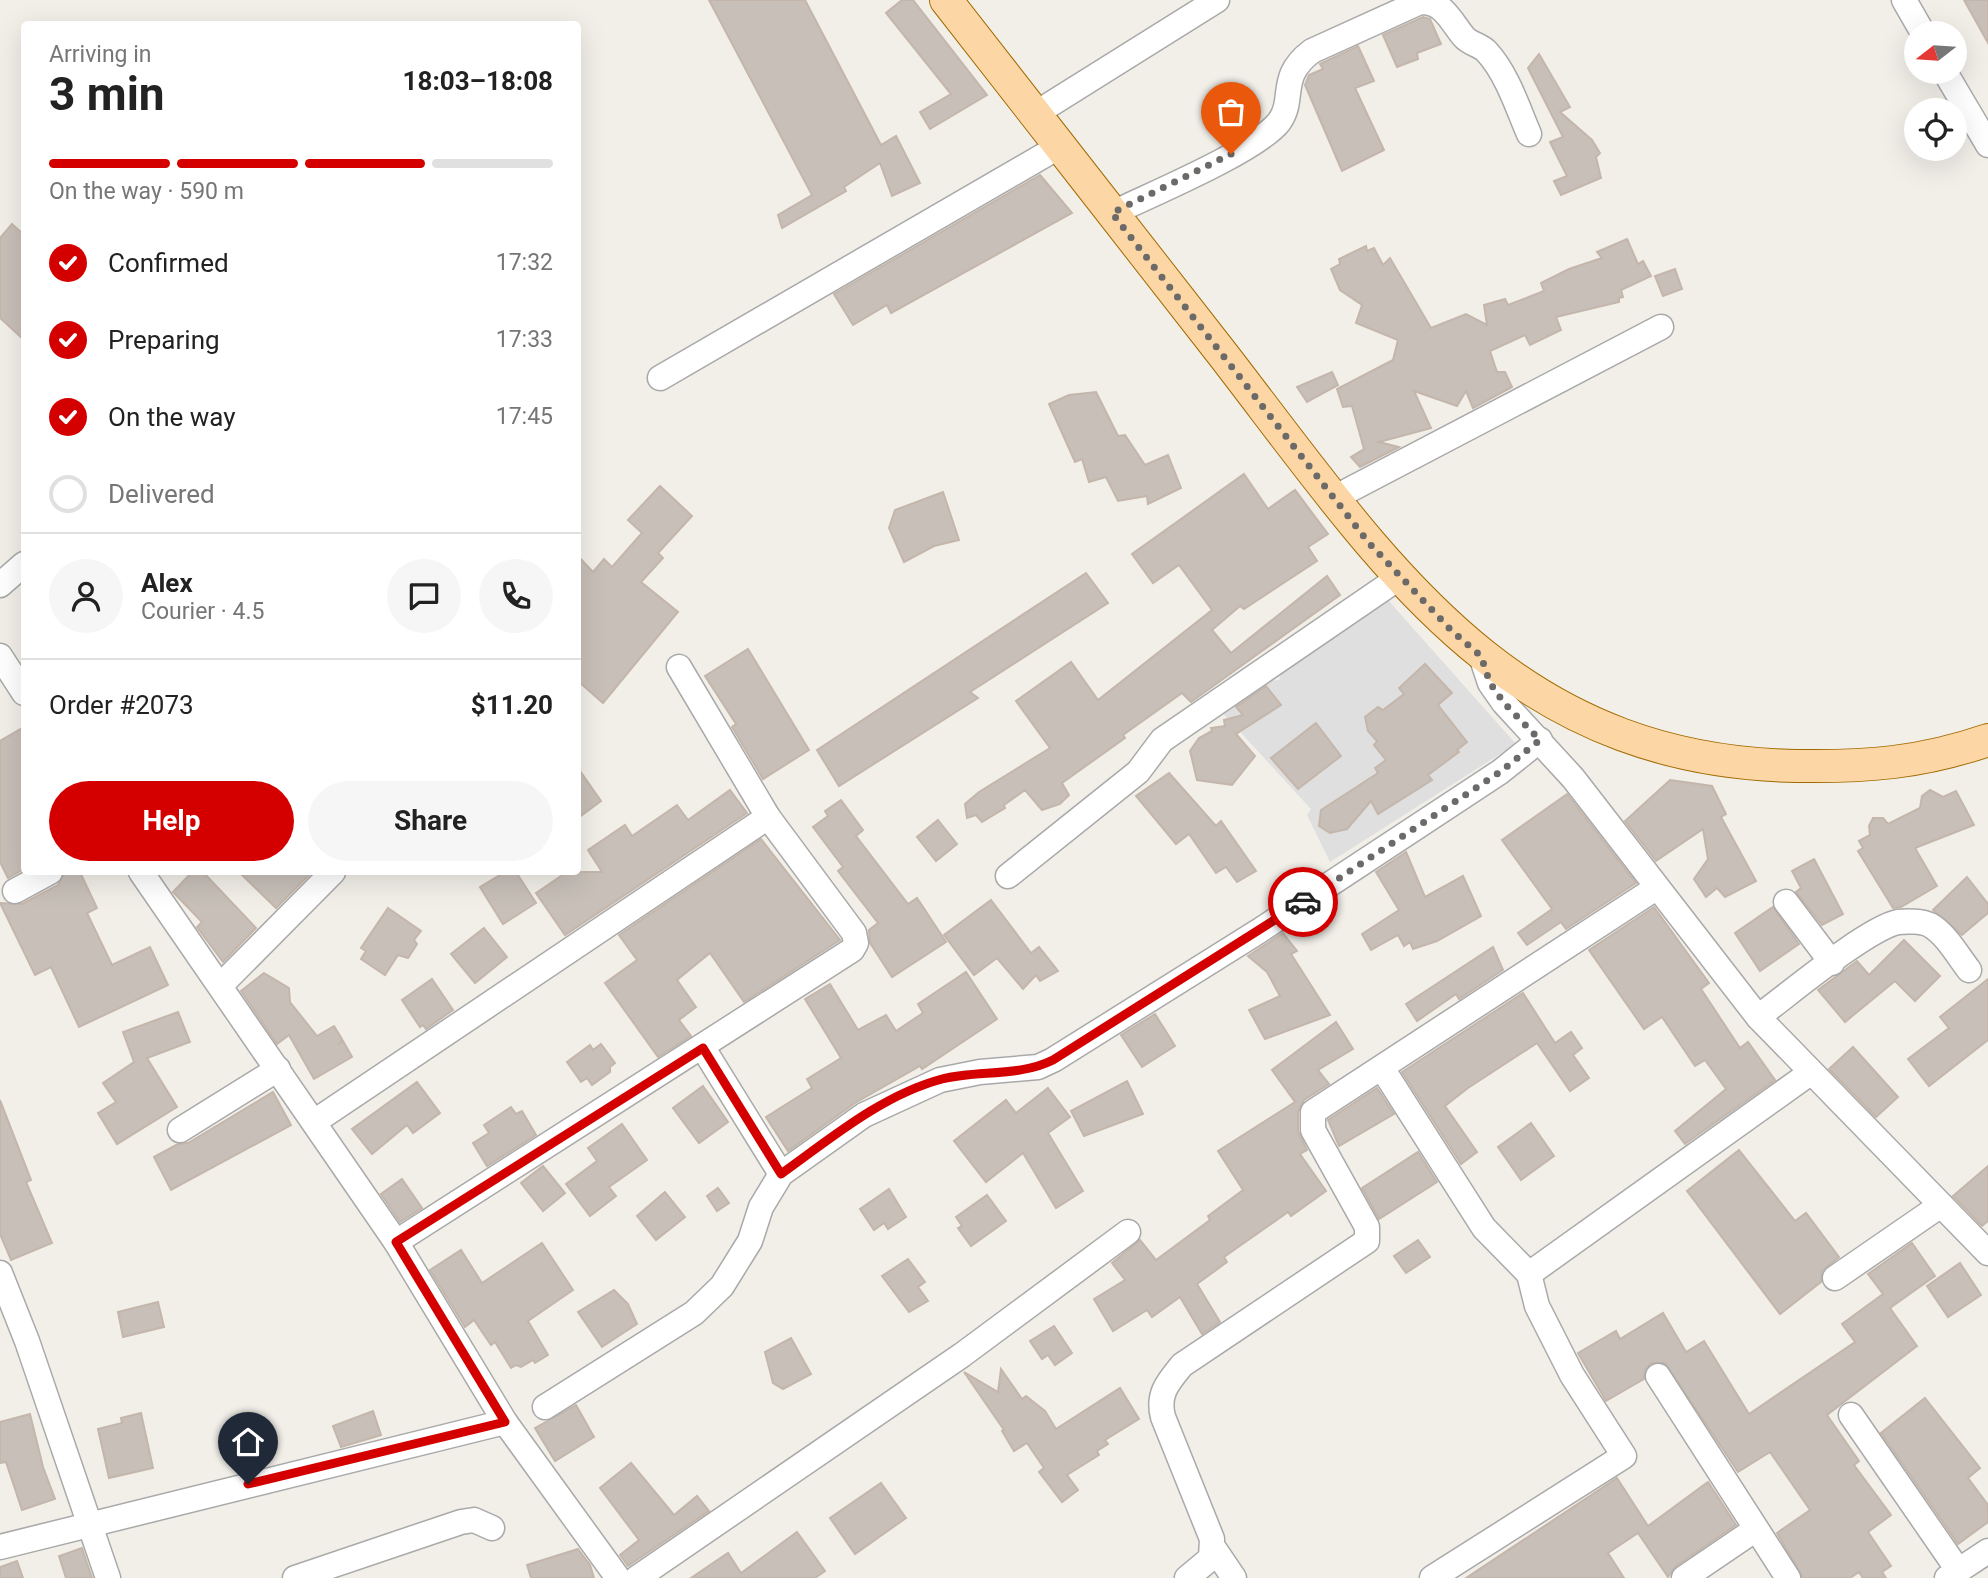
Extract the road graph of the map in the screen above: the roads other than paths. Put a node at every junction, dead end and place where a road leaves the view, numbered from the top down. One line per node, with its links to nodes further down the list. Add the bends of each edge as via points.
1 (946, 0): 6 (main road)
2 (1217, 0): 6 (street)
3 (1904, 0): 4 (street)
4 (1916, 21)
5 (1952, 84): 8 (street)
6 (1035, 114): 9 (main road)
7 (1529, 134): 10 (street, via 1495,62 1466,39 1442,8 1420,2 1301,60 1290,76 1280,121 1255,143)
8 (1988, 145)
9 (1060, 146): 10 (main road); 12 (street)
10 (1112, 213): 13 (main road)
11 (1661, 327): 13 (street)
12 (660, 378)
13 (1334, 498): 15 (main road)
14 (21, 567): 16 (street)
15 (1400, 577): 18 (main road); 27 (street, via 1162,740 1138,772)
16 (0, 585)
17 (0, 656): 20 (street)
18 (1481, 656): 21 (street, via 1490,683 1504,703); 22 (main road, via 1541,698 1610,730 1652,745 1731,761 1841,768 1886,765 1942,755)
19 (679, 667): 23 (street)
20 (21, 680)
21 (1540, 740): 28 (street); 41 (street, via 1500,772 1270,924 1053,1060 1038,1067 940,1080 864,1115)
22 (1988, 740)
23 (768, 817): 35 (street, via 843,917 856,943 830,967); 39 (street)
24 (44, 875): 29 (street)
25 (145, 875): 33 (street)
26 (330, 875): 33 (street)
27 (1008, 876)
28 (1656, 888): 34 (street); 36 (street)
29 (15, 891)
30 (1787, 902): 31 (street)
31 (1832, 963): 32 (street, via 1877,932 1912,921 1935,929); 34 (street)
32 (1969, 970)
33 (220, 986): 37 (street)
34 (1758, 1017): 38 (street)
35 (703, 1048): 41 (street); 44 (street)
36 (1382, 1068): 47 (street, via 1484,1228); 57 (street, via 1319,1106 1312,1119 1313,1130 1367,1227 1367,1241 1182,1365 1162,1390 1163,1417)
37 (278, 1069): 39 (street); 40 (street)
38 (1810, 1073): 42 (street); 47 (street)
39 (314, 1122): 44 (street)
40 (180, 1130)
41 (781, 1174): 50 (street, via 761,1207 750,1241 722,1286 694,1313)
42 (1941, 1205): 45 (street); 48 (street)
43 (1128, 1232): 63 (street, via 962,1355)
44 (396, 1242): 52 (street)
45 (1988, 1253)
46 (0, 1273): 53 (street)
47 (1529, 1273): 66 (street, via 1537,1306 1572,1375 1624,1456)
48 (1835, 1278)
49 (1658, 1376): 55 (street)
50 (545, 1407)
51 (1851, 1415): 59 (street)
52 (505, 1422): 53 (street); 62 (street)
53 (90, 1524): 56 (street); 60 (street)
54 (492, 1528): 61 (street, via 474,1520 461,1522)
55 (1756, 1529): 67 (street); 68 (street)
56 (0, 1546)
57 (1213, 1547): 64 (street, via 1210,1558); 65 (street)
58 (1988, 1551): 59 (street)
59 (1952, 1574)
60 (108, 1578)
61 (295, 1578)
62 (618, 1578)
63 (637, 1578)
64 (1187, 1578)
65 (1234, 1578)
66 (1432, 1578)
67 (1684, 1578)
68 (1788, 1578)

